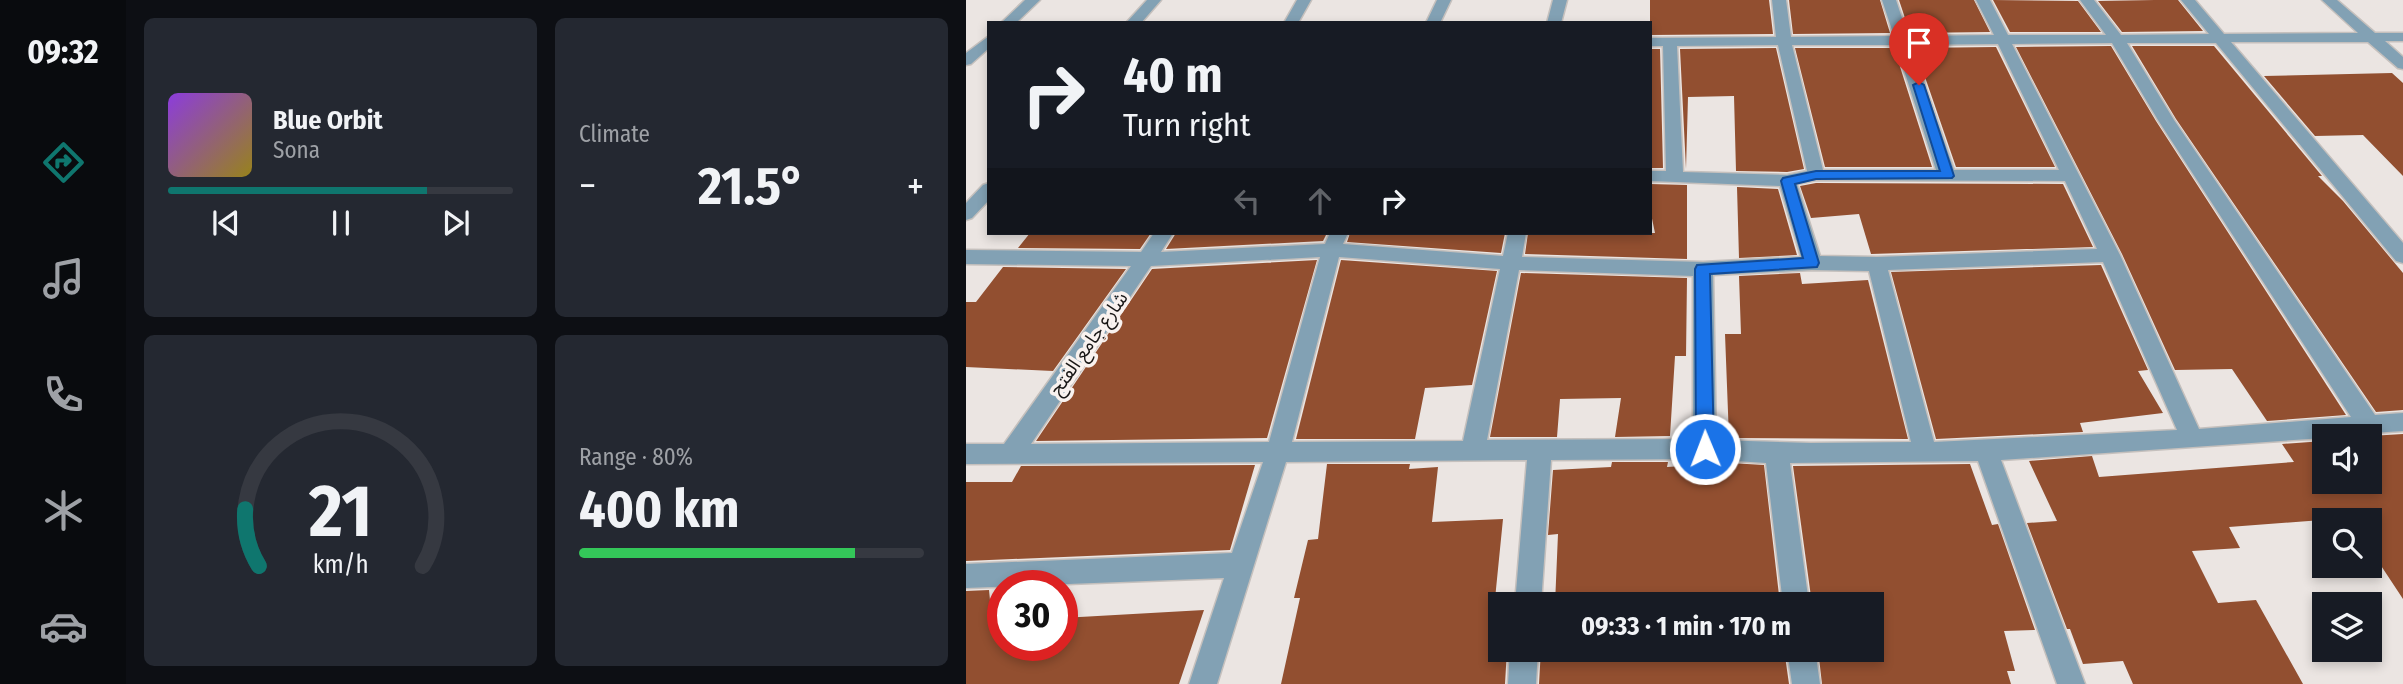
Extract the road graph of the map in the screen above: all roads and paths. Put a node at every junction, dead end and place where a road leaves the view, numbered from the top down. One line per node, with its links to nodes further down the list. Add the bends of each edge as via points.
1 (1032, 0): 12 (street)
2 (1154, 0): 13 (street)
3 (1304, 0): 14 (street)
4 (1444, 0): 15 (street)
5 (1560, 0): 16 (street)
6 (1779, 0): 23 (street)
7 (1889, 0): 21 (street)
8 (1983, 0): 22 (street)
9 (2087, 0): 20 (street)
10 (2188, 0): 18 (street)
11 (2329, 0): 19 (street)
12 (1009, 21)
13 (1135, 21)
14 (1292, 21)
15 (1434, 21)
16 (1555, 21)
17 (2403, 37): 19 (street)
18 (2222, 38): 19 (street); 20 (street); 41 (street)
19 (2372, 38): 28 (street)
20 (2117, 39): 22 (street); 49 (street)
21 (1904, 40): 22 (street); 23 (street); 31 (street)
22 (2004, 40): 32 (street)
23 (1784, 41): 25 (street); 29 (street)
24 (1652, 42): 25 (street)
25 (1670, 42): 33 (street)
26 (981, 46): 27 (street)
27 (966, 61)
28 (2403, 65)
29 (1816, 175): 31 (street); 34 (street)
30 (1652, 176): 33 (street)
31 (1947, 176): 32 (street)
32 (2071, 176): 40 (street)
33 (1675, 177): 34 (street)
34 (1787, 181): 45 (street)
35 (987, 191): 36 (street)
36 (966, 214)
37 (1163, 235): 43 (street, شارع جامع الفتح)
38 (1517, 235): 44 (street)
39 (1335, 241): 43 (street); 44 (street); 56 (street)
40 (2110, 255): 46 (street); 52 (street)
41 (2403, 256)
42 (966, 257): 43 (street)
43 (1149, 259): 59 (street, شارع جامع الفتح)
44 (1512, 263): 47 (street); 54 (street)
45 (1812, 263): 46 (street); 47 (street)
46 (1877, 264): 58 (street)
47 (1703, 269): 53 (street)
48 (2403, 422): 50 (street)
49 (2368, 424)
50 (2380, 424)
51 (2312, 430): 52 (street)
52 (2192, 439): 57 (street)
53 (1705, 449): 55 (street); 61 (street)
54 (1473, 450): 55 (street); 56 (street)
55 (1539, 450): 64 (street)
56 (1278, 451): 59 (street); 62 (street)
57 (1986, 451): 58 (street); 71 (street)
58 (1925, 452): 61 (street)
59 (1010, 453): 60 (street)
60 (966, 454)
61 (1777, 455): 65 (street)
62 (1240, 565): 63 (street); 68 (street)
63 (966, 576)
64 (1529, 592)
65 (1794, 592)
66 (1523, 662): 69 (street)
67 (1803, 662): 70 (street)
68 (1203, 684)
69 (1522, 684)
70 (1806, 684)
71 (2071, 684)

